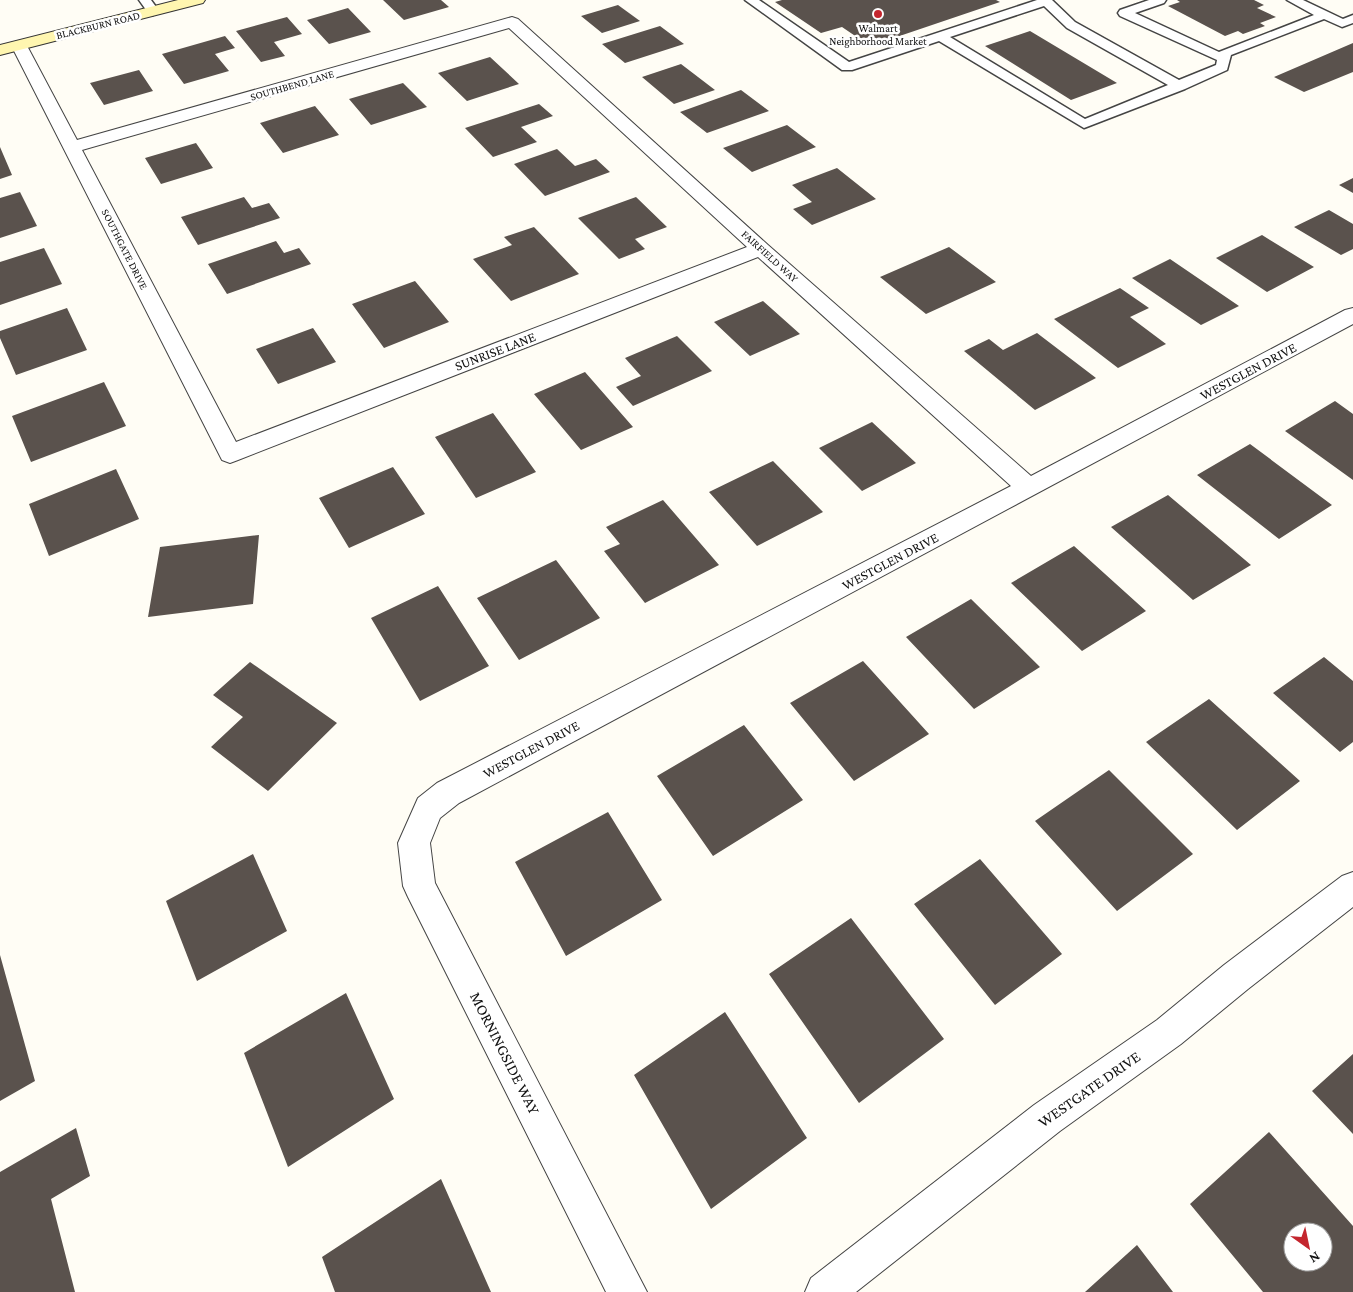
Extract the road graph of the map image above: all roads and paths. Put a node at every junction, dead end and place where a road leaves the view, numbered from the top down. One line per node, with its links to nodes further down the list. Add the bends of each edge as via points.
1 (197, 0): 6 (main road, BLACKBURN ROAD)
2 (751, 0): 10 (lane, via 847,67)
3 (1046, 0): 10 (lane); 13 (lane, via 1071,26)
4 (1160, 0): 12 (lane, via 1124,13)
5 (1293, 0): 7 (lane)
6 (149, 6): 11 (main road, BLACKBURN ROAD)
7 (1324, 15): 8 (lane, via 1342,23); 12 (lane, via 1225,53)
8 (1353, 19)
9 (512, 22): 14 (street, SOUTHBEND LANE); 15 (street, FAIRFIELD WAY)
10 (940, 36): 13 (lane, via 1084,124)
11 (10, 48): 14 (street, SOUTHGATE DRIVE)
12 (1222, 58): 13 (lane, via 1222,67)
13 (1180, 86)
14 (72, 147): 17 (street, SOUTHGATE DRIVE)
15 (761, 249): 17 (street, SUNRISE LANE); 18 (street, FAIRFIELD WAY)
16 (1353, 315): 18 (street, WESTGLEN DRIVE)
17 (230, 454)
18 (1030, 488): 19 (street, WESTGLEN DRIVE, via 457,788)
19 (429, 808): 21 (street, MORNINGSIDE WAY, via 414,843 419,886)
20 (1353, 887): 22 (street, WESTGATE DRIVE, via 1169,1032 1047,1118)
21 (627, 1292)
22 (825, 1292)

